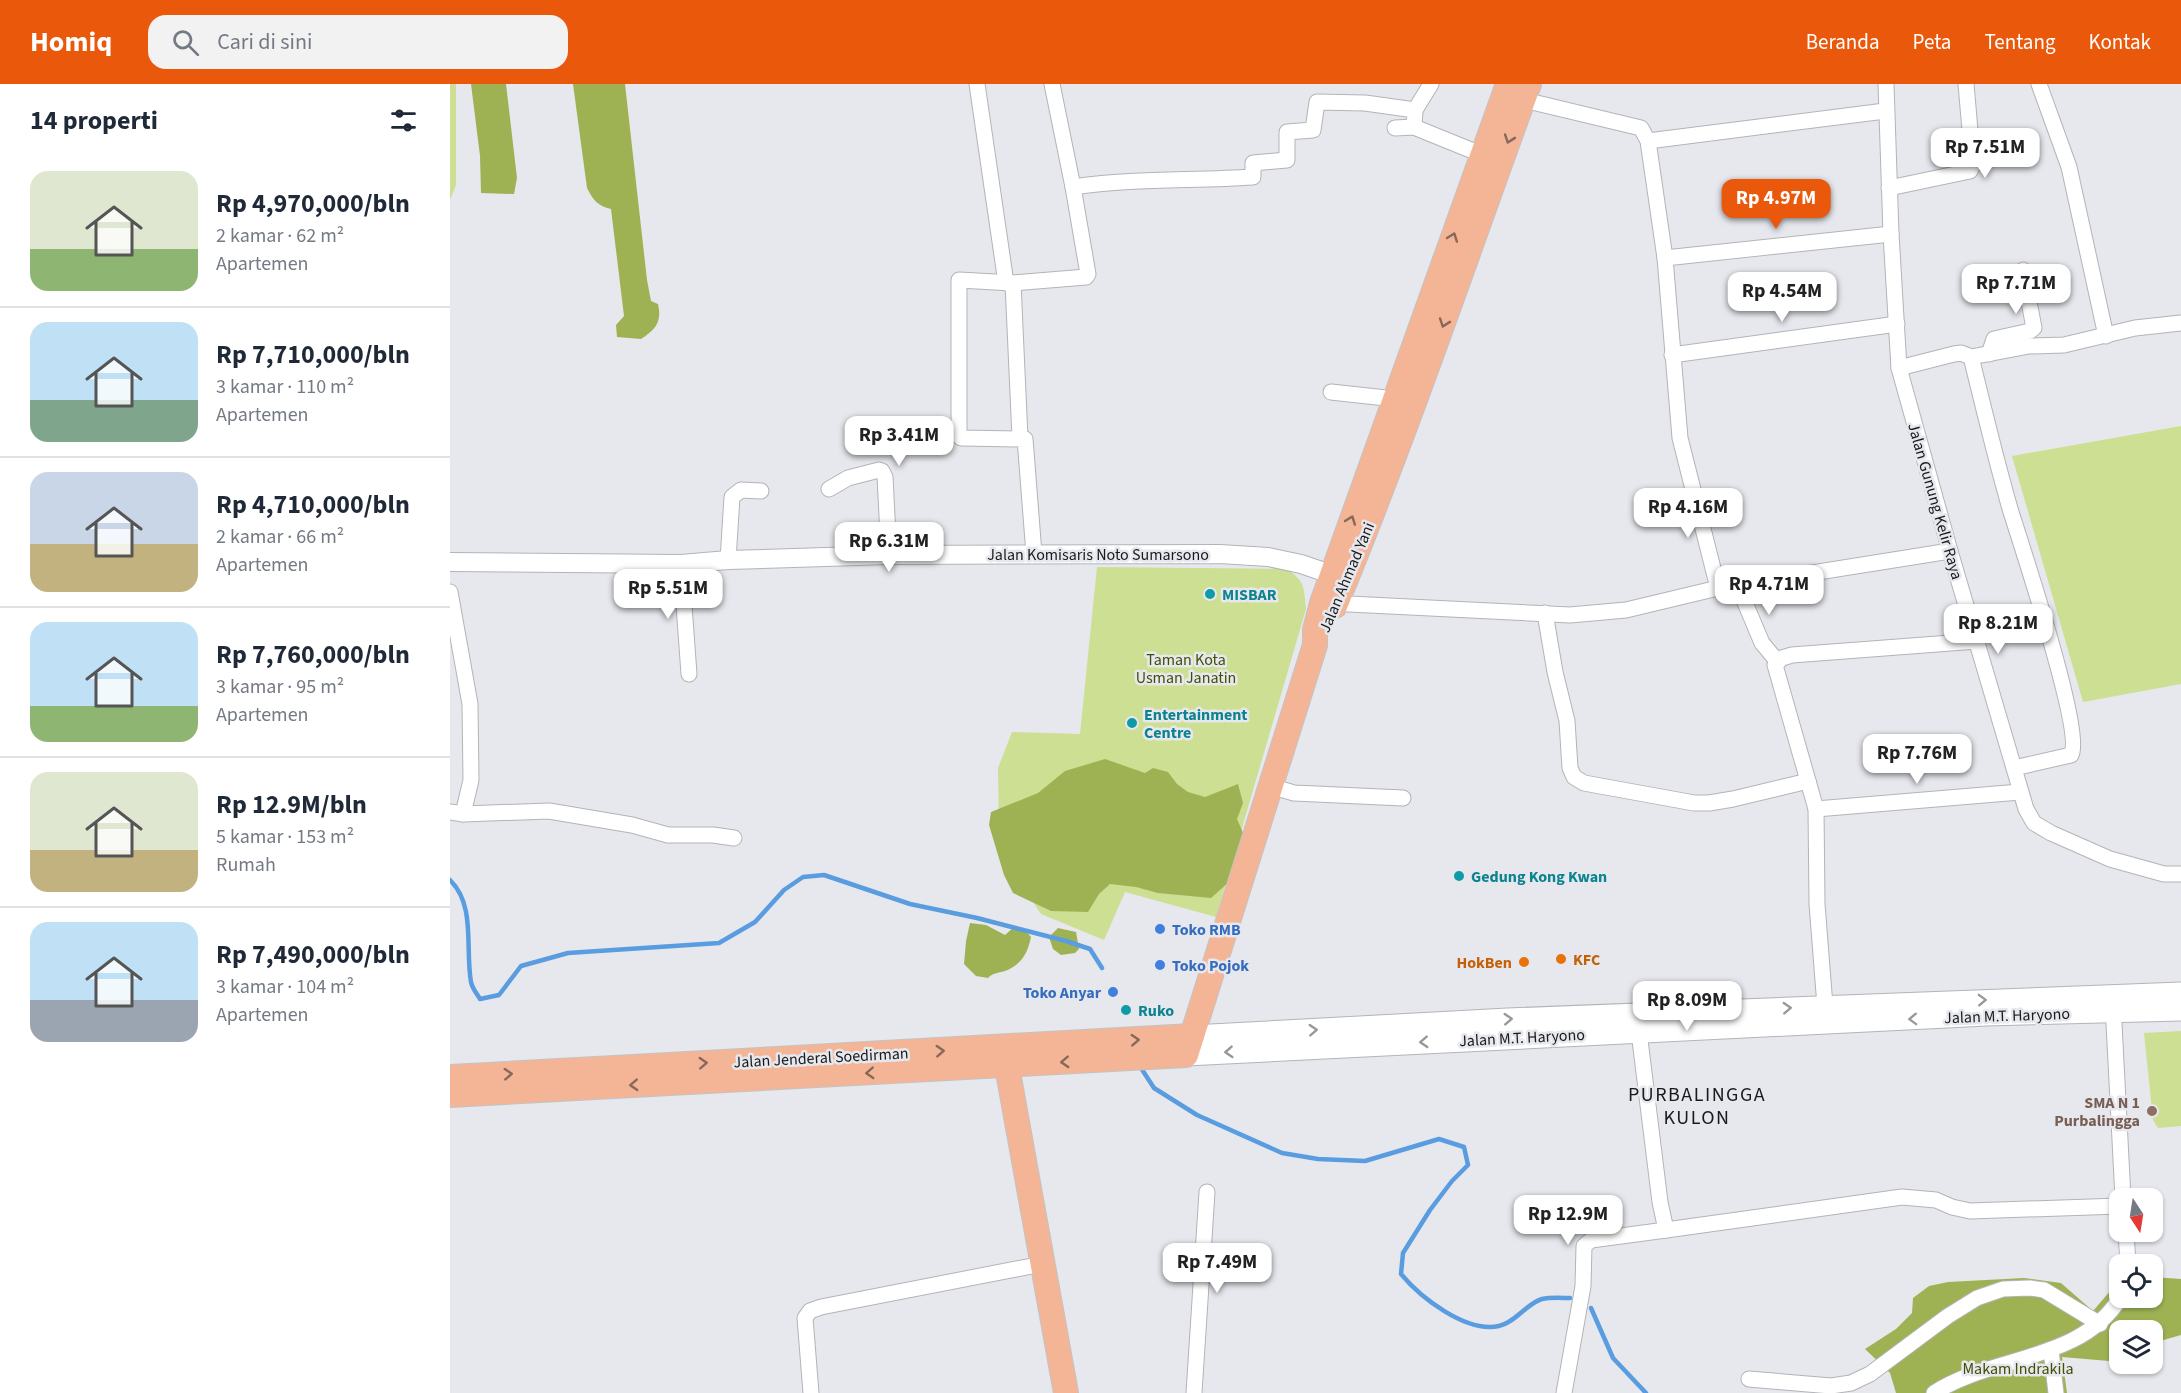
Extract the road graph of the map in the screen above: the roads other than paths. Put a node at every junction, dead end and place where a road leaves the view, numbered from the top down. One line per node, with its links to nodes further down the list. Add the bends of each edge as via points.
1 (977, 84): 19 (street)
2 (1052, 84): 14 (street)
3 (1431, 84): 8 (street)
4 (1886, 84): 9 (street, Jalan Gunung Kelir Raya)
5 (1966, 84): 15 (street, via 1971,171)
6 (2039, 84): 22 (street, via 2069,168)
7 (1516, 91): 12 (street, via 1641,129); 13 (main road, Jalan Ahmad Yani); 38 (main road, Jalan Ahmad Yani, one-way to 38, via 1439,337)
8 (1415, 110): 10 (street); 14 (street, via 1317,102 1313,130 1287,132 1287,160 1253,163 1253,177)
9 (1885, 111): 12 (street); 15 (street, Jalan Gunung Kelir Raya)
10 (1414, 127): 11 (street); 13 (street)
11 (1395, 128)
12 (1648, 141): 17 (street)
13 (1483, 154): 28 (main road, Jalan Ahmad Yani, one-way to 13)
14 (1073, 187): 19 (street, via 1087,276)
15 (1889, 188): 16 (street, Jalan Gunung Kelir Raya)
16 (1891, 234): 17 (street); 21 (street, Jalan Gunung Kelir Raya)
17 (1665, 258): 24 (street)
18 (2023, 270): 23 (street, via 2034,328 1997,338)
19 (1010, 283): 29 (street); 29 (street, via 963,279 958,282 958,431 961,438)
20 (2181, 323): 22 (street)
21 (1897, 324): 24 (street); 25 (street, Jalan Gunung Kelir Raya)
22 (2104, 330): 23 (street, via 2064,345)
23 (1990, 348): 26 (street)
24 (1672, 355): 40 (street, via 1680,438)
25 (1899, 357): 26 (street, via 1961,353); 32 (street, Jalan Gunung Kelir Raya)
26 (1971, 357): 47 (street, via 2065,698 2073,746 2071,755)
27 (1331, 392): 28 (street)
28 (1395, 399): 38 (main road, Jalan Ahmad Yani, one-way to 28)
29 (1020, 438): 33 (street, via 1026,442)
30 (829, 489): 34 (street, via 856,475 882,471)
31 (761, 490): 35 (street, via 741,490 732,497)
32 (1950, 551): 39 (street); 44 (street, Jalan Gunung Kelir Raya)
33 (1034, 554): 34 (street, Jalan Komisaris Noto Sumarsono); 38 (street, Jalan Komisaris Noto Sumarsono, via 1268,557)
34 (889, 555): 35 (street, Jalan Komisaris Noto Sumarsono)
35 (728, 560): 37 (street, Jalan Komisaris Noto Sumarsono)
36 (450, 562): 37 (street, Jalan Komisaris Noto Sumarsono)
37 (681, 564): 46 (street)
38 (1339, 577): 42 (main road, Jalan Ahmad Yani)
39 (1738, 586): 40 (street); 45 (street, via 1762,643)
40 (1718, 588): 43 (street, via 1626,610)
41 (450, 592): 53 (street, via 470,704 471,780)
42 (1329, 603): 43 (street); 49 (main road, Jalan Ahmad Yani, via 1325,633 1315,645)
43 (1545, 613): 48 (street, via 1570,737 1570,768 1577,780 1694,803 1733,799)
44 (1977, 641): 45 (street, via 1792,655); 47 (street, Jalan Gunung Kelir Raya)
45 (1777, 661): 48 (street)
46 (689, 674)
47 (2014, 768): 50 (street, Jalan Gunung Kelir Raya)
48 (1808, 781): 52 (street)
49 (1270, 786): 51 (street, via 1294,793); 61 (main road, Jalan Ahmad Yani)
50 (2020, 792): 52 (street); 55 (street, Jalan Gunung Kelir Raya, via 2034,823 2051,833 2132,867)
51 (1403, 798)
52 (1816, 809): 58 (street, via 1816,903)
53 (457, 813): 54 (street, via 549,812 668,835)
54 (734, 838)
55 (2181, 874)
56 (2181, 993): 57 (main road, Jalan M.T. Haryono)
57 (2113, 1003): 58 (main road, Jalan M.T. Haryono, one-way to 57); 59 (main road, Jalan M.T. Haryono); 60 (main road, Jalan M.T. Haryono, one-way to 60); 65 (street)
58 (1825, 1006): 60 (main road, Jalan M.T. Haryono, one-way to 58)
59 (2181, 1010)
60 (1638, 1023): 61 (main road, Jalan M.T. Haryono); 68 (street)
61 (1189, 1046): 62 (main road, Jalan Jenderal Soedirman)
62 (1005, 1057): 63 (main road, Jalan Jenderal Soedirman, one-way to 62); 64 (main road, Jalan Jenderal Soedirman, one-way to 64); 69 (main road)
63 (450, 1077)
64 (450, 1095)
65 (2122, 1188)
66 (1207, 1192): 76 (street)
67 (2109, 1206): 68 (street, via 1970,1211 1936,1200 1902,1197)
68 (1666, 1230): 77 (street, via 1591,1240 1584,1246 1582,1286)
69 (1042, 1264): 74 (street, via 810,1311 805,1318 805,1340); 75 (main road)
70 (2113, 1308): 71 (street)
71 (2100, 1323): 72 (street); 73 (street, via 2044,1290 2003,1289 1977,1298 1870,1374 1851,1383 1831,1386)
72 (2051, 1350): 78 (street, via 1957,1381); 79 (street)
73 (1749, 1379)
74 (811, 1393)
75 (1066, 1393)
76 (1194, 1393)
77 (1564, 1393)
78 (1934, 1393)
79 (2056, 1393)

